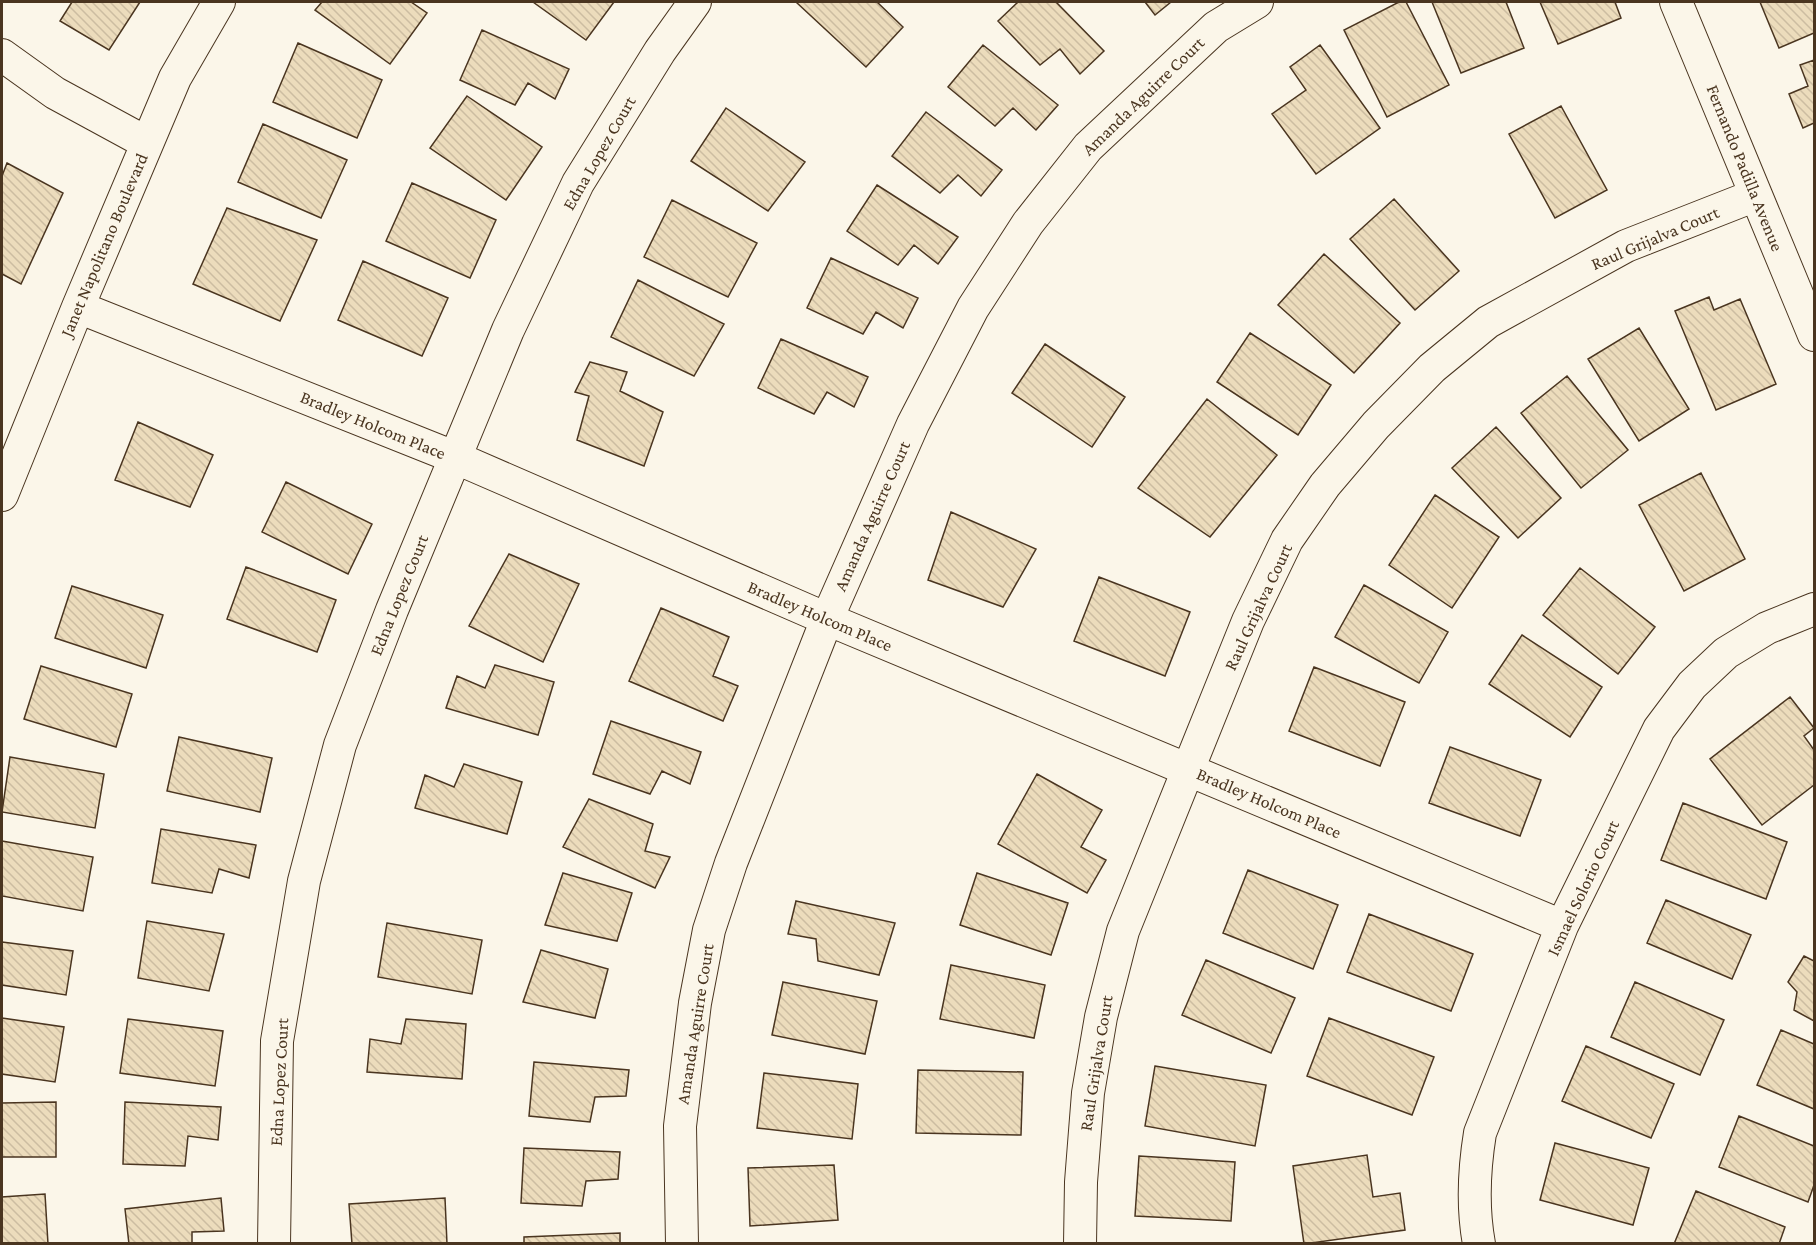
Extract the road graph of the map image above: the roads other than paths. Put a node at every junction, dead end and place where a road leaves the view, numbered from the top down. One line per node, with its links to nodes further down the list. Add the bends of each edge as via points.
1 (219, 2): 6 (street, Janet Napolitano Boulevard, via 175,78)
2 (695, 2): 10 (street, Edna Lopez Court, via 578,183 508,330)
3 (1257, 2): 13 (street, Amanda Aguirre Court, via 1216,27 1088,147 1028,223 973,308 912,424)
4 (1676, 2): 7 (street, Fernando Padilla Avenue)
5 (2, 55): 6 (street, via 55,93)
6 (147, 143): 8 (street, Janet Napolitano Boulevard)
7 (1756, 195): 9 (street, Fernando Padilla Avenue); 14 (street, Raul Grijalva Court, via 1626,246 1488,322 1432,368 1325,485 1287,540 1248,621)
8 (78, 307): 10 (street, Bradley Holcom Place); 11 (street, Janet Napolitano Boulevard)
9 (1815, 335)
10 (454, 458): 13 (street, Bradley Holcom Place); 16 (street, Edna Lopez Court, via 340,745 304,881 277,1041)
11 (2, 495)
12 (1815, 609): 15 (street, Ismael Solorio Court, via 1767,628 1726,653 1692,686 1659,729)
13 (827, 619): 14 (street, Bradley Holcom Place); 17 (street, Amanda Aguirre Court, via 731,863 710,930 695,1003 680,1126)
14 (1188, 769): 15 (street, Bradley Holcom Place); 18 (street, Raul Grijalva Court, via 1123,931 1101,1017 1088,1093)
15 (1562, 926): 19 (street, Ismael Solorio Court, via 1480,1133 1474,1165 1474,1222)
16 (274, 1244)
17 (682, 1244)
18 (1080, 1244)
19 (1479, 1244)

